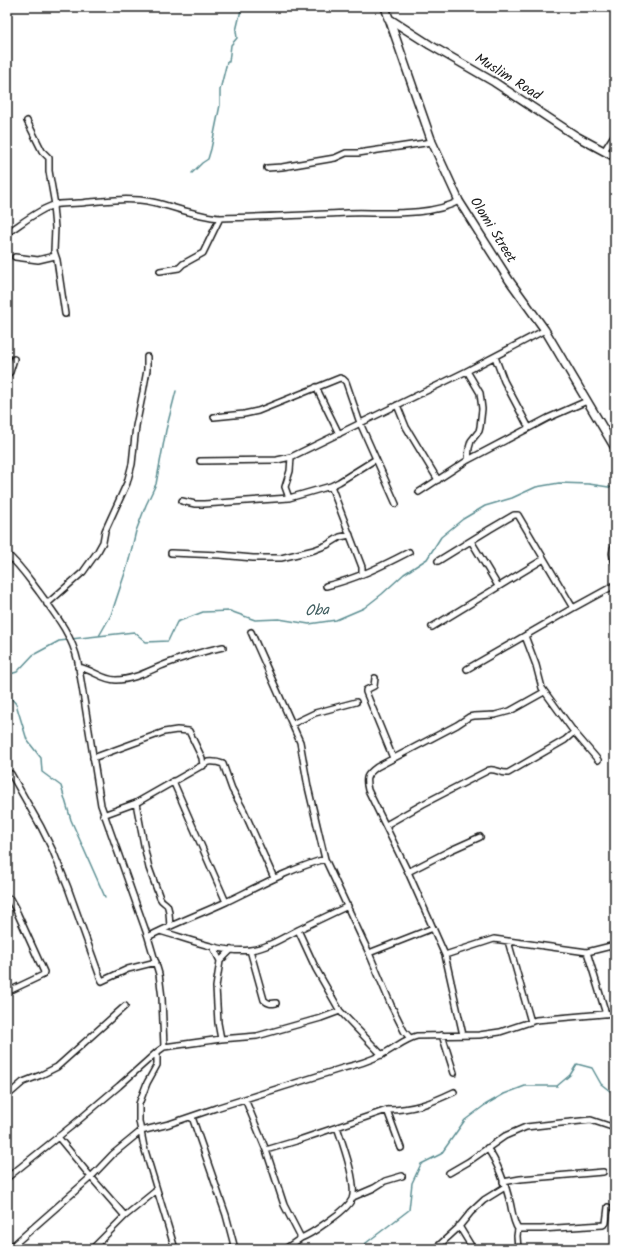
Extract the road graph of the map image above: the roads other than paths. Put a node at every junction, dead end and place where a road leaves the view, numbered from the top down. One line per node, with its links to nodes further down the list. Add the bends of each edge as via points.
1 (384, 7): 2 (main road, Olomi Street)
2 (388, 18): 5 (main road, Olomi Street); 6 (main road, Muslim Road)
3 (27, 121): 10 (street, via 42,151 49,158)
4 (615, 134): 6 (street)
5 (432, 142): 8 (street, via 346,153 335,158); 9 (main road, Olomi Street)
6 (604, 151): 7 (main road, Muslim Road)
7 (615, 157)
8 (266, 168)
9 (459, 201): 11 (street, via 433,210); 17 (main road, Olomi Street, via 509,280)
10 (54, 205): 11 (street, via 134,200 151,202 205,217); 12 (street); 13 (street)
11 (220, 218): 15 (street, via 203,253 179,268)
12 (7, 233)
13 (56, 256): 14 (street, via 38,260); 16 (street)
14 (14, 257)
15 (160, 271)
16 (65, 314)
17 (545, 330): 19 (street); 24 (main road, Olomi Street)
18 (147, 357): 54 (street, via 147,370 127,483 98,551 83,572)
19 (495, 357): 21 (street); 28 (street, via 504,381)
20 (14, 359): 22 (street)
21 (467, 371): 25 (street); 33 (street, via 480,393 482,409 479,431 471,441)
22 (7, 375)
23 (316, 388): 26 (street, via 258,411); 27 (street, via 343,379); 29 (street)
24 (587, 401): 28 (street); 30 (main road, Olomi Street)
25 (397, 405): 27 (street); 35 (street, via 406,427)
26 (214, 417)
27 (360, 423): 29 (street); 32 (street)
28 (529, 428): 33 (street)
29 (339, 434): 31 (street)
30 (615, 448)
31 (291, 458): 34 (street); 38 (street, via 285,487)
32 (376, 460): 36 (street); 40 (street)
33 (468, 460): 35 (street)
34 (200, 461)
35 (438, 480): 37 (street)
36 (331, 486): 38 (street); 41 (street)
37 (419, 492)
38 (288, 498): 39 (street, via 204,504)
39 (182, 501)
40 (396, 504)
41 (350, 535): 45 (street, via 314,550 281,558); 50 (street, via 362,567)
42 (471, 541): 47 (street, via 490,528 518,515); 48 (street); 53 (street)
43 (615, 544): 49 (street, via 612,556)
44 (409, 552): 50 (street)
45 (171, 553)
46 (7, 554): 54 (street, via 24,572)
47 (544, 559): 53 (street); 55 (street)
48 (438, 561)
49 (615, 563)
50 (362, 575): 52 (street)
51 (615, 585): 55 (street)
52 (326, 586)
53 (498, 586): 56 (street)
54 (47, 604): 60 (street, via 66,631)
55 (573, 608): 58 (street)
56 (432, 627)
57 (251, 632): 65 (street)
58 (524, 636): 61 (street); 63 (street)
59 (223, 647): 60 (street, via 117,680 110,680)
60 (78, 667): 67 (street)
61 (467, 669)
62 (374, 678): 68 (street, via 374,686 366,692)
63 (544, 692): 66 (street); 68 (street, via 510,711 469,718)
64 (356, 702): 65 (street, via 315,713)
65 (292, 724): 77 (street, via 300,742)
66 (574, 732): 69 (street); 75 (street, via 565,740 508,773 489,770)
67 (93, 758): 70 (street, via 164,732 177,730 189,731 202,758); 74 (street)
68 (393, 758): 75 (street, via 370,772 367,777 368,790)
69 (598, 760)
70 (203, 766): 72 (street); 79 (street, via 215,761 223,764)
71 (11, 774): 97 (street, via 53,851 102,981 128,969)
72 (173, 781): 73 (street); 81 (street)
73 (136, 803): 74 (street); 83 (street, via 150,868 160,898 168,908)
74 (103, 815): 87 (street)
75 (386, 825): 78 (street)
76 (480, 837): 78 (street)
77 (325, 859): 79 (street); 82 (street)
78 (408, 872): 84 (street)
79 (274, 878): 81 (street)
80 (7, 897): 98 (street, via 15,908 44,972 43,975)
81 (226, 902): 83 (street)
82 (348, 906): 85 (street); 94 (street)
83 (170, 925): 86 (street)
84 (433, 928): 94 (street); 95 (street)
85 (298, 930): 92 (street, via 263,947); 101 (street)
86 (160, 931): 87 (street); 90 (street)
87 (148, 937): 97 (street)
88 (508, 940): 93 (street); 95 (street, via 494,939); 104 (street)
89 (615, 945): 93 (street)
90 (213, 947): 91 (street); 96 (street)
91 (231, 950): 92 (street); 96 (street)
92 (250, 950): 99 (street, via 264,1000 267,1003)
93 (587, 952): 103 (street)
94 (369, 953): 107 (street, via 391,1005)
95 (445, 954): 106 (street)
96 (220, 961): 108 (street, via 216,987)
97 (156, 962): 109 (street, via 162,998)
98 (7, 992)
99 (276, 1003)
100 (125, 1006): 114 (street, via 57,1067 23,1082)
101 (340, 1011): 108 (street, via 257,1036); 111 (street)
102 (615, 1013): 103 (street)
103 (606, 1014): 104 (street)
104 (531, 1022): 106 (street, via 500,1032)
105 (442, 1035): 106 (street); 107 (street); 112 (street)
106 (463, 1035)
107 (410, 1038): 111 (street)
108 (221, 1039): 109 (street)
109 (164, 1047): 110 (street)
110 (157, 1052): 120 (street, via 157,1065 139,1104); 121 (street)
111 (382, 1055): 115 (street, via 364,1063)
112 (454, 1073)
113 (454, 1092): 116 (street, via 410,1108)
114 (7, 1096)
115 (245, 1099): 117 (street); 124 (street)
116 (387, 1110): 118 (street); 122 (street)
117 (192, 1117): 120 (street); 141 (street)
118 (337, 1126): 124 (street); 132 (street, via 350,1172)
119 (615, 1128): 123 (street, via 590,1120 526,1127 504,1136)
120 (141, 1131): 128 (street, via 113,1154); 131 (street)
121 (58, 1137): 128 (street); 129 (street)
122 (402, 1148)
123 (487, 1148): 126 (street); 130 (street, via 492,1153)
124 (266, 1150): 137 (street, via 284,1205)
125 (603, 1172): 130 (street, via 520,1179)
126 (449, 1174)
127 (402, 1176): 132 (street, via 385,1181)
128 (91, 1177): 134 (street); 138 (street)
129 (7, 1178)
130 (504, 1184): 135 (street, via 471,1212); 136 (street)
131 (157, 1190): 134 (street); 140 (street)
132 (353, 1197): 137 (street, via 338,1214)
133 (608, 1207): 136 (street, via 606,1223 603,1225)
134 (126, 1216): 139 (street)
135 (459, 1226): 143 (street); 144 (street)
136 (518, 1229): 145 (street)
137 (301, 1238): 142 (street)
138 (9, 1249)
139 (92, 1249)
140 (175, 1249)
141 (235, 1249)
142 (285, 1249)
143 (435, 1249)
144 (473, 1249)
145 (518, 1249)

